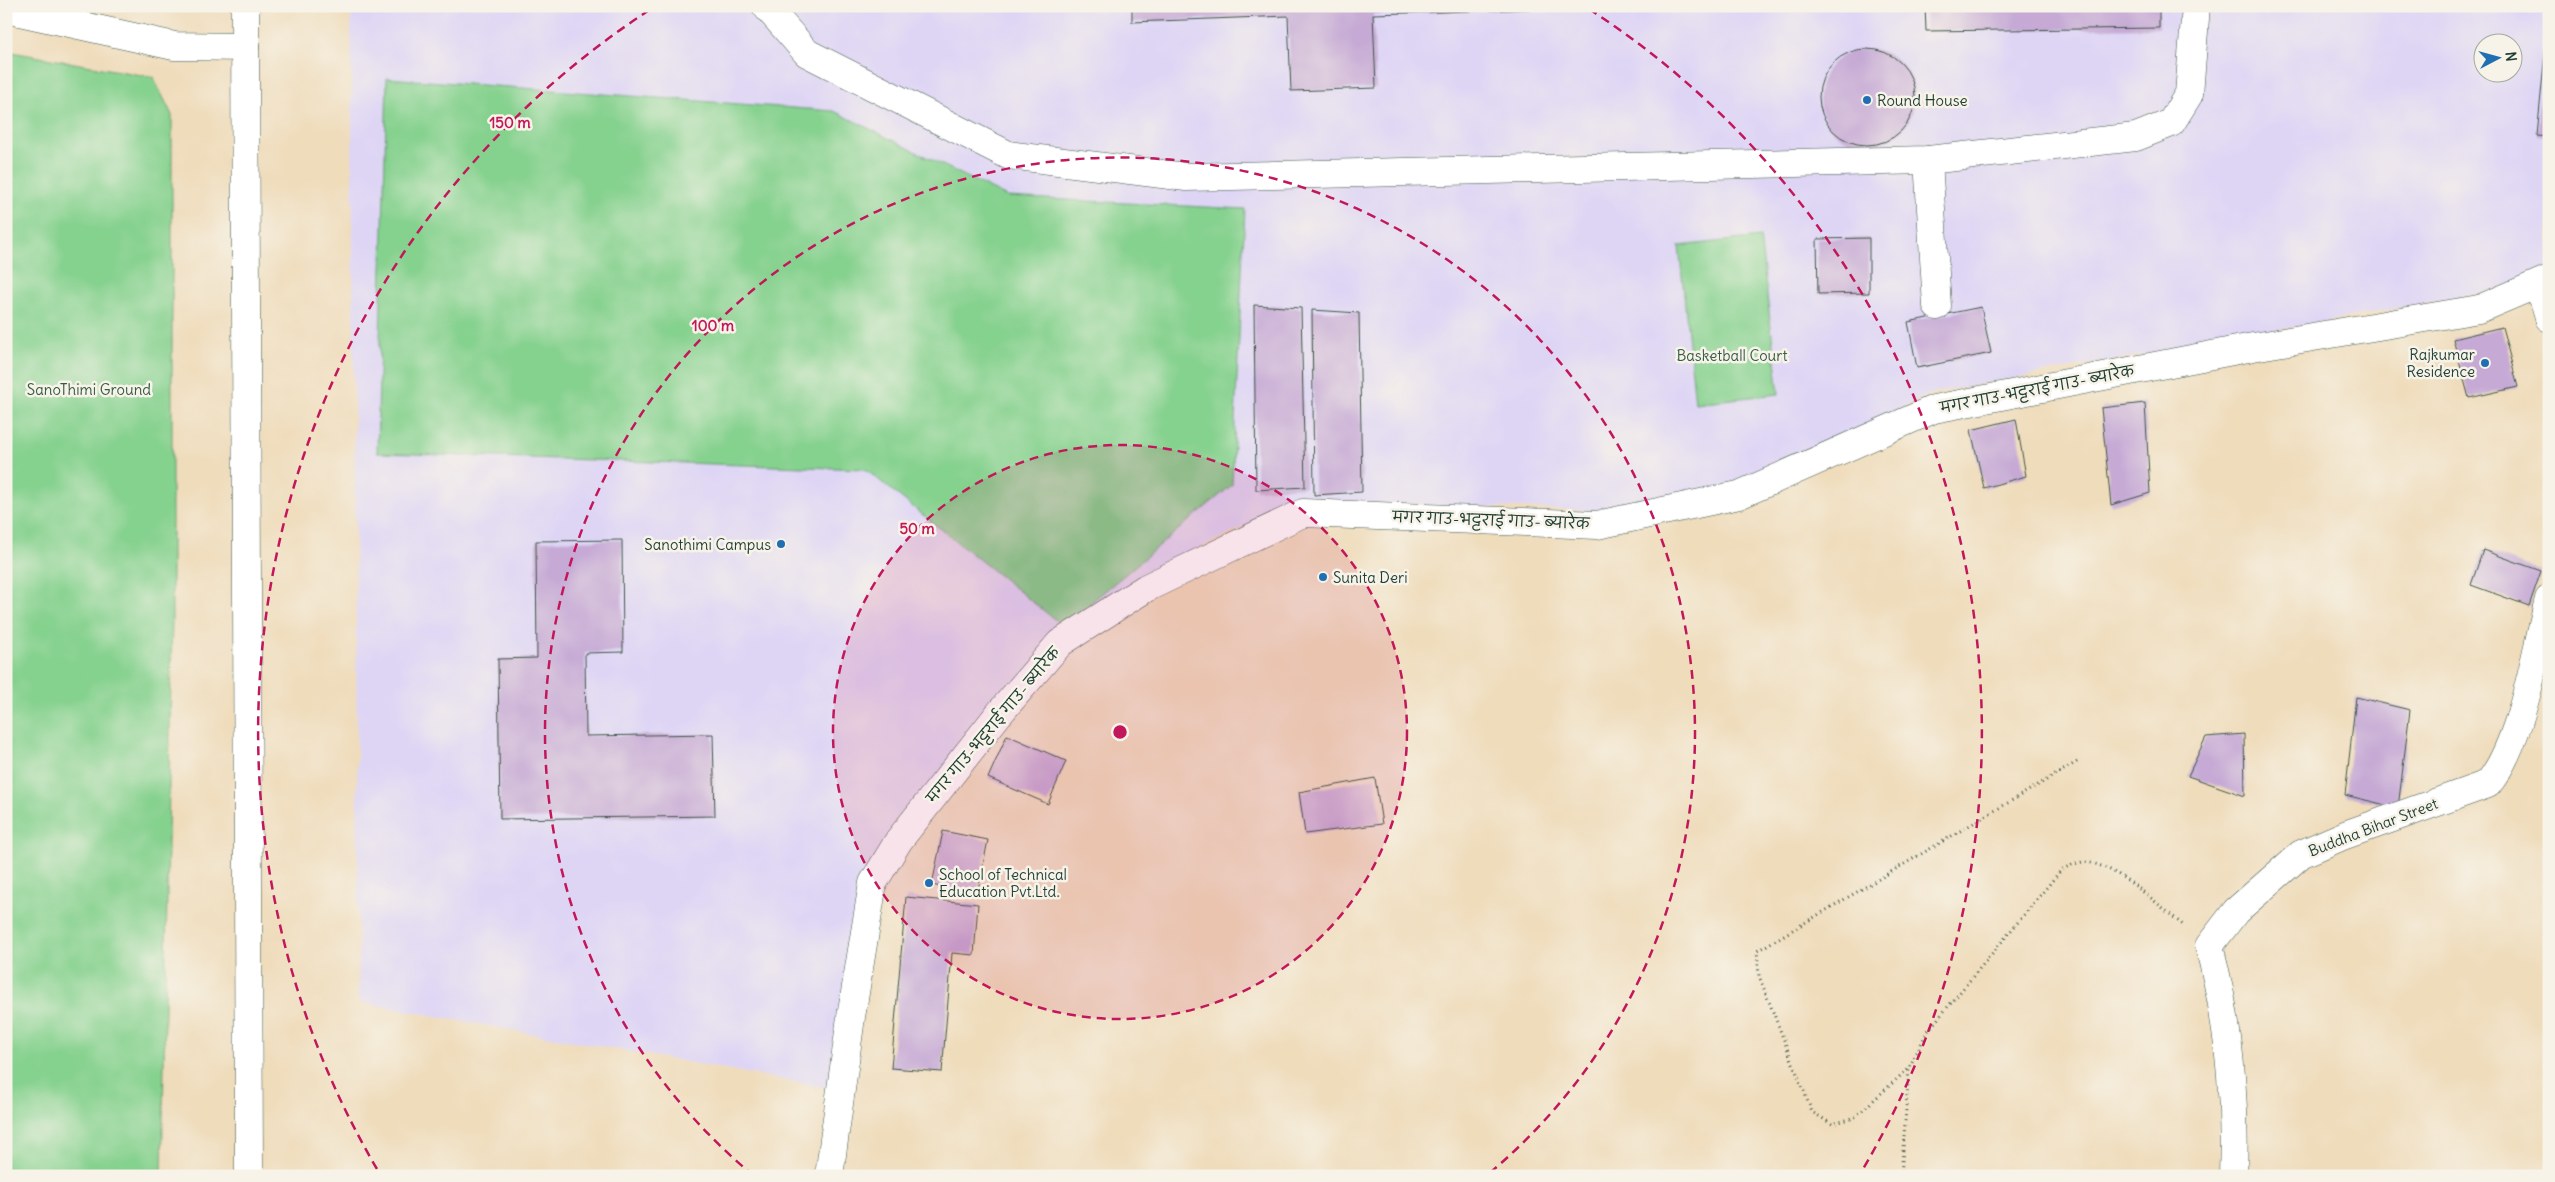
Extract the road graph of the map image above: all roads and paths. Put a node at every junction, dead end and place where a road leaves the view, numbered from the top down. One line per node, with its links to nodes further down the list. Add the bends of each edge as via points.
1 (245, 6): 5 (street)
2 (766, 6): 6 (street, via 807,52 1008,155 1186,177)
3 (2196, 6): 6 (street, via 2189,94 2171,124 2136,137)
4 (6, 9): 5 (street, via 174,46)
5 (245, 47): 15 (street)
6 (1928, 160): 8 (street)
7 (2544, 282): 9 (street); 16 (street, मगर गाउ-भट्टराई गाउ- ब्यारेक, via 2479,309 2253,347 1934,409 1740,495 1597,525 1304,513 1146,588 1060,643 905,832 873,883)
8 (1937, 306)
9 (2549, 318)
10 (2549, 599): 11 (street, Buddha Bihar Street)
11 (2538, 688): 13 (street, Buddha Bihar Street, via 2499,770 2488,784 2345,835 2302,854 2236,911)
12 (2077, 762): 14 (path, via 1757,951 1759,976 1812,1112 1832,1124 1854,1118)
13 (2209, 946): 14 (path, via 2132,883 2102,867 2083,862 2062,869 1927,1032); 18 (street, via 2223,1004 2235,1117)
14 (1909, 1068): 17 (path)
15 (249, 1176)
16 (829, 1176)
17 (1901, 1176)
18 (2233, 1176)

